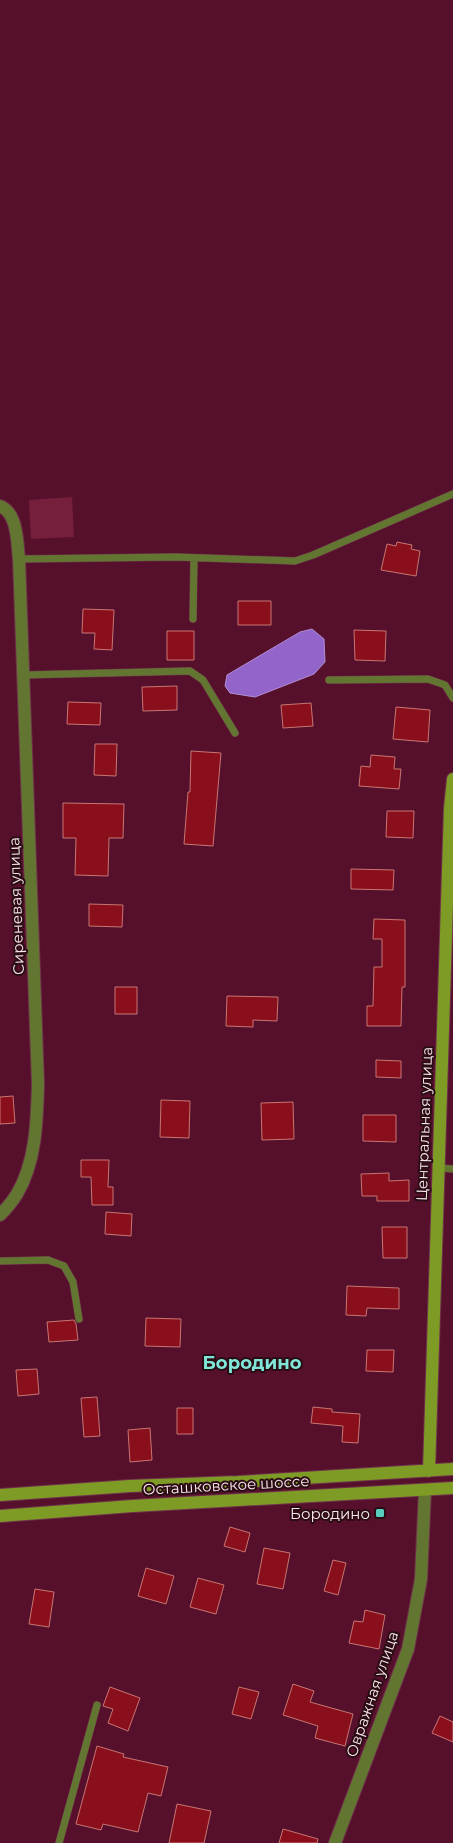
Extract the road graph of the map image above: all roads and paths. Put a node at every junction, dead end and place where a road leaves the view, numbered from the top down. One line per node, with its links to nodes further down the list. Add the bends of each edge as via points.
1 (453, 494): 3 (lane, via 295,561)
2 (0, 506): 4 (street, Сиреневая улица, via 8,510 14,526)
3 (194, 558): 4 (lane); 5 (lane)
4 (19, 559): 6 (street, Сиреневая улица)
5 (193, 619)
6 (23, 675): 9 (lane, via 190,671 203,680); 13 (street, Сиреневая улица, via 38,1102 26,1174 17,1195)
7 (329, 680): 8 (lane, via 428,679 445,685)
8 (453, 698)
9 (236, 732)
10 (453, 779): 11 (main road, Центральная улица)
11 (440, 1168): 12 (lane); 17 (main road, Центральная улица)
12 (453, 1169)
13 (0, 1216)
14 (0, 1261): 15 (lane, via 48,1260 64,1266 73,1282)
15 (79, 1319)
16 (453, 1469): 17 (main road, Осташковское шоссе)
17 (429, 1471): 20 (main road, Осташковское шоссе)
18 (453, 1488): 19 (main road, Осташковское шоссе)
19 (425, 1490): 21 (main road, Осташковское шоссе); 24 (street, Овражная улица, via 421,1579 408,1649)
20 (0, 1495)
21 (0, 1516)
22 (97, 1705): 23 (lane)
23 (59, 1843)
24 (335, 1843)

